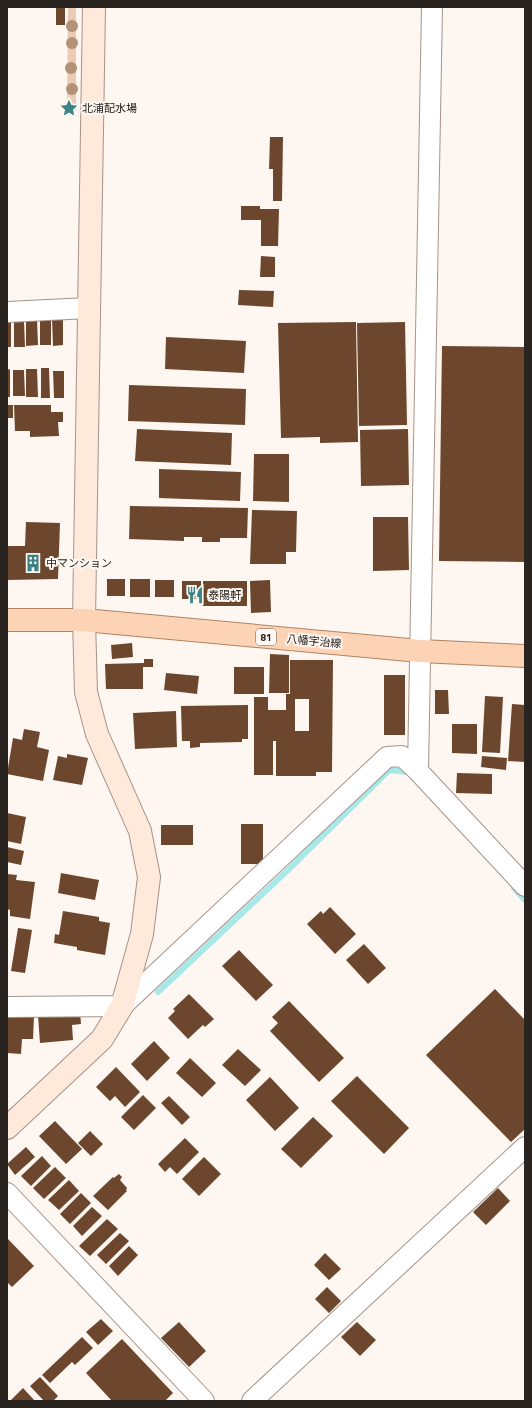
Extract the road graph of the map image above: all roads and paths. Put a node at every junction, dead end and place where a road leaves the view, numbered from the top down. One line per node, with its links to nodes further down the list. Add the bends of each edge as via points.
1 (94, 7): 3 (street)
2 (432, 7): 7 (street)
3 (89, 308): 4 (street); 6 (street)
4 (7, 312)
5 (7, 620): 6 (main road, 八幡宇治線 / 81)
6 (84, 620): 7 (main road, 八幡宇治線 / 81); 11 (street, via 86,692 97,734 140,830 149,876 142,934)
7 (420, 651): 8 (main road, 八幡宇治線 / 81); 9 (street)
8 (525, 656)
9 (418, 771): 10 (street); 11 (street, via 402,756 387,757)
10 (525, 886)
11 (122, 1006): 12 (street); 13 (street, via 102,1039)
12 (7, 1007)
13 (7, 1128)
14 (525, 1147): 17 (street)
15 (7, 1193): 16 (street)
16 (204, 1401)
17 (252, 1401)

